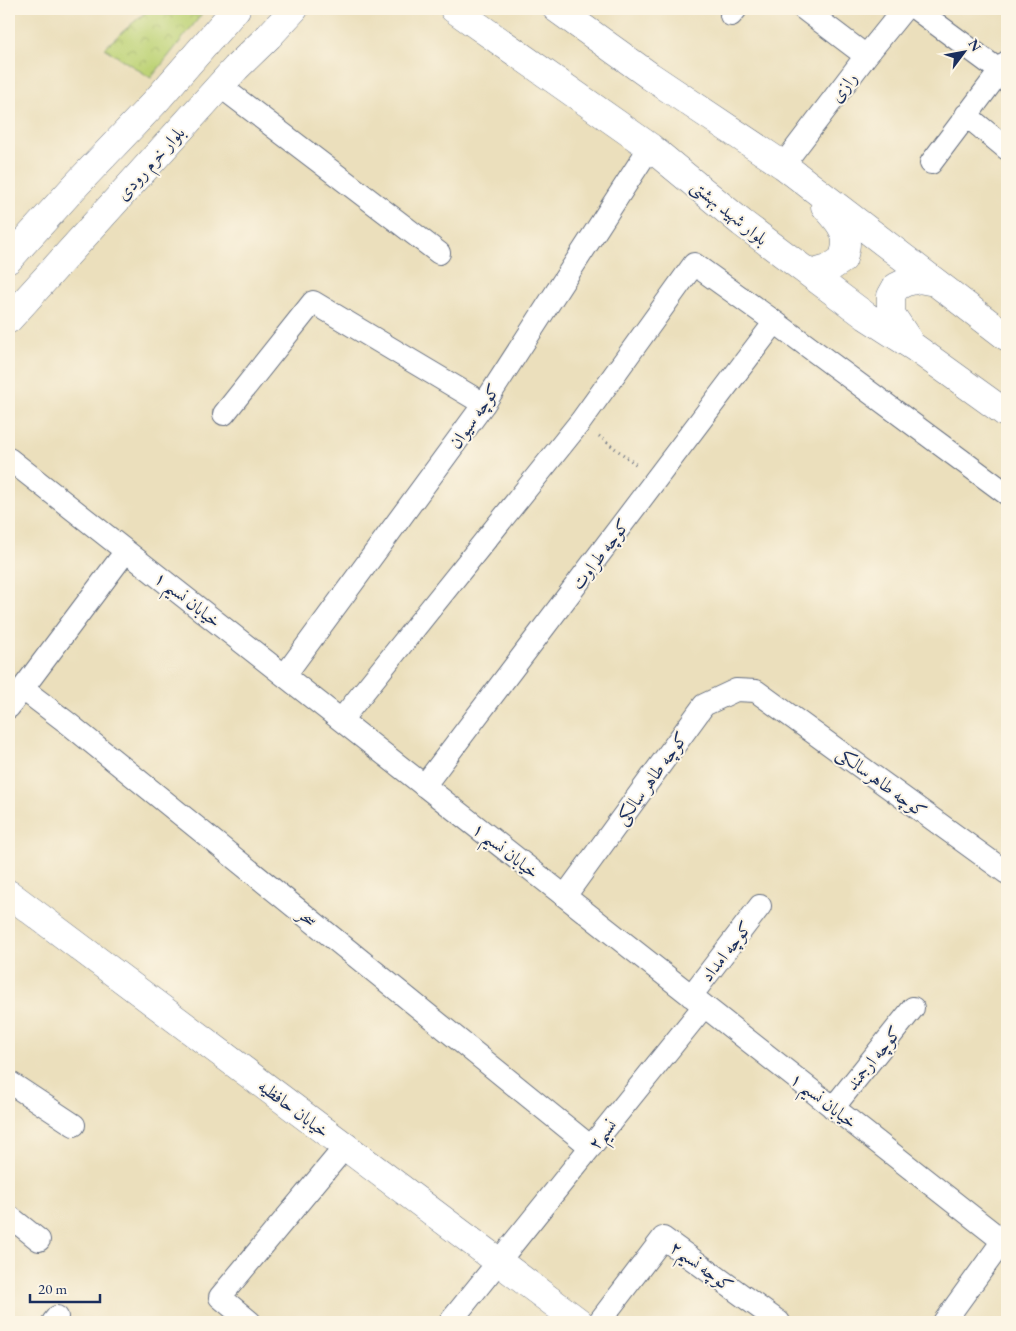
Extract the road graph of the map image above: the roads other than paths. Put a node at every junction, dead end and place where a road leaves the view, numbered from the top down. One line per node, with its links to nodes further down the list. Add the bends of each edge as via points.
1 (236, 9): 11 (street)
2 (294, 9): 13 (street, بلوار خرم رودی)
3 (454, 9): 15 (street, بلوار شهید بهشتی)
4 (556, 9): 9 (street)
5 (566, 9): 9 (street)
6 (804, 9): 10 (street)
7 (904, 9): 10 (street, رازی)
8 (916, 9): 12 (street)
9 (585, 29): 18 (street)
10 (866, 56): 18 (street, رازی)
11 (191, 60): 13 (street); 20 (street)
12 (1004, 67): 14 (street)
13 (220, 86): 19 (street); 23 (street, بلوار خرم رودی)
14 (966, 115): 16 (street); 17 (street)
15 (650, 147): 21 (street, بلوار شهید بهشتی, via 742,223); 27 (street, کوچه سیوان)
16 (1007, 149)
17 (931, 163)
18 (783, 166): 21 (street, via 834,215 846,242 843,259); 22 (street)
19 (439, 253)
20 (9, 258)
21 (811, 274): 26 (street, بلوار شهید بهشتی)
22 (935, 282): 25 (street); 26 (street, via 919,279 906,282 896,287 891,296 891,314)
23 (9, 319)
24 (775, 322): 31 (street); 37 (street, via 694,264 581,421); 38 (street, کوچه طراوت)
25 (1007, 337)
26 (914, 347): 29 (street, بلوار شهید بهشتی)
27 (484, 404): 28 (street, via 313,302); 33 (street, کوچه سیوان)
28 (224, 414)
29 (1007, 414)
30 (9, 458): 32 (street, خیابان نسیم ۱)
31 (1007, 494)
32 (126, 551): 33 (street, خیابان نسیم ۱); 34 (street)
33 (284, 676): 37 (street, خیابان نسیم ۱)
34 (24, 689): 36 (street); 49 (street, سحر)
35 (756, 691): 39 (street, کوچه طاهرسالکی); 41 (street, کوچه طاهر سالکی, via 736,690 704,705)
36 (9, 707)
37 (341, 720): 38 (street, خیابان نسیم ۱)
38 (424, 786): 41 (street, خیابان نسیم ۱)
39 (1007, 873)
40 (9, 894): 48 (street, خیابان حافظیه)
41 (565, 896): 43 (street, خیابان نسیم ۱)
42 (760, 906): 43 (street, کوچه امداد)
43 (698, 1001): 46 (street, خیابان نسیم ۱); 49 (street, نسیم۲)
44 (913, 1008): 46 (street, کوچه ارجمند)
45 (9, 1082): 47 (street)
46 (833, 1108): 51 (street, خیابان نسیم ۱)
47 (74, 1125)
48 (345, 1147): 53 (street, خیابان حافظیه); 54 (street, via 220,1297)
49 (591, 1147): 53 (street, نسیم۲)
50 (9, 1216): 52 (street)
51 (1005, 1238): 59 (street)
52 (39, 1240)
53 (498, 1262): 55 (street, نسیم۲); 56 (street, خیابان حافظیه)
54 (250, 1322)
55 (450, 1322)
56 (579, 1322)
57 (598, 1322): 58 (street, کوچه نسیم۲, via 663,1238)
58 (779, 1322)
59 (944, 1322)

